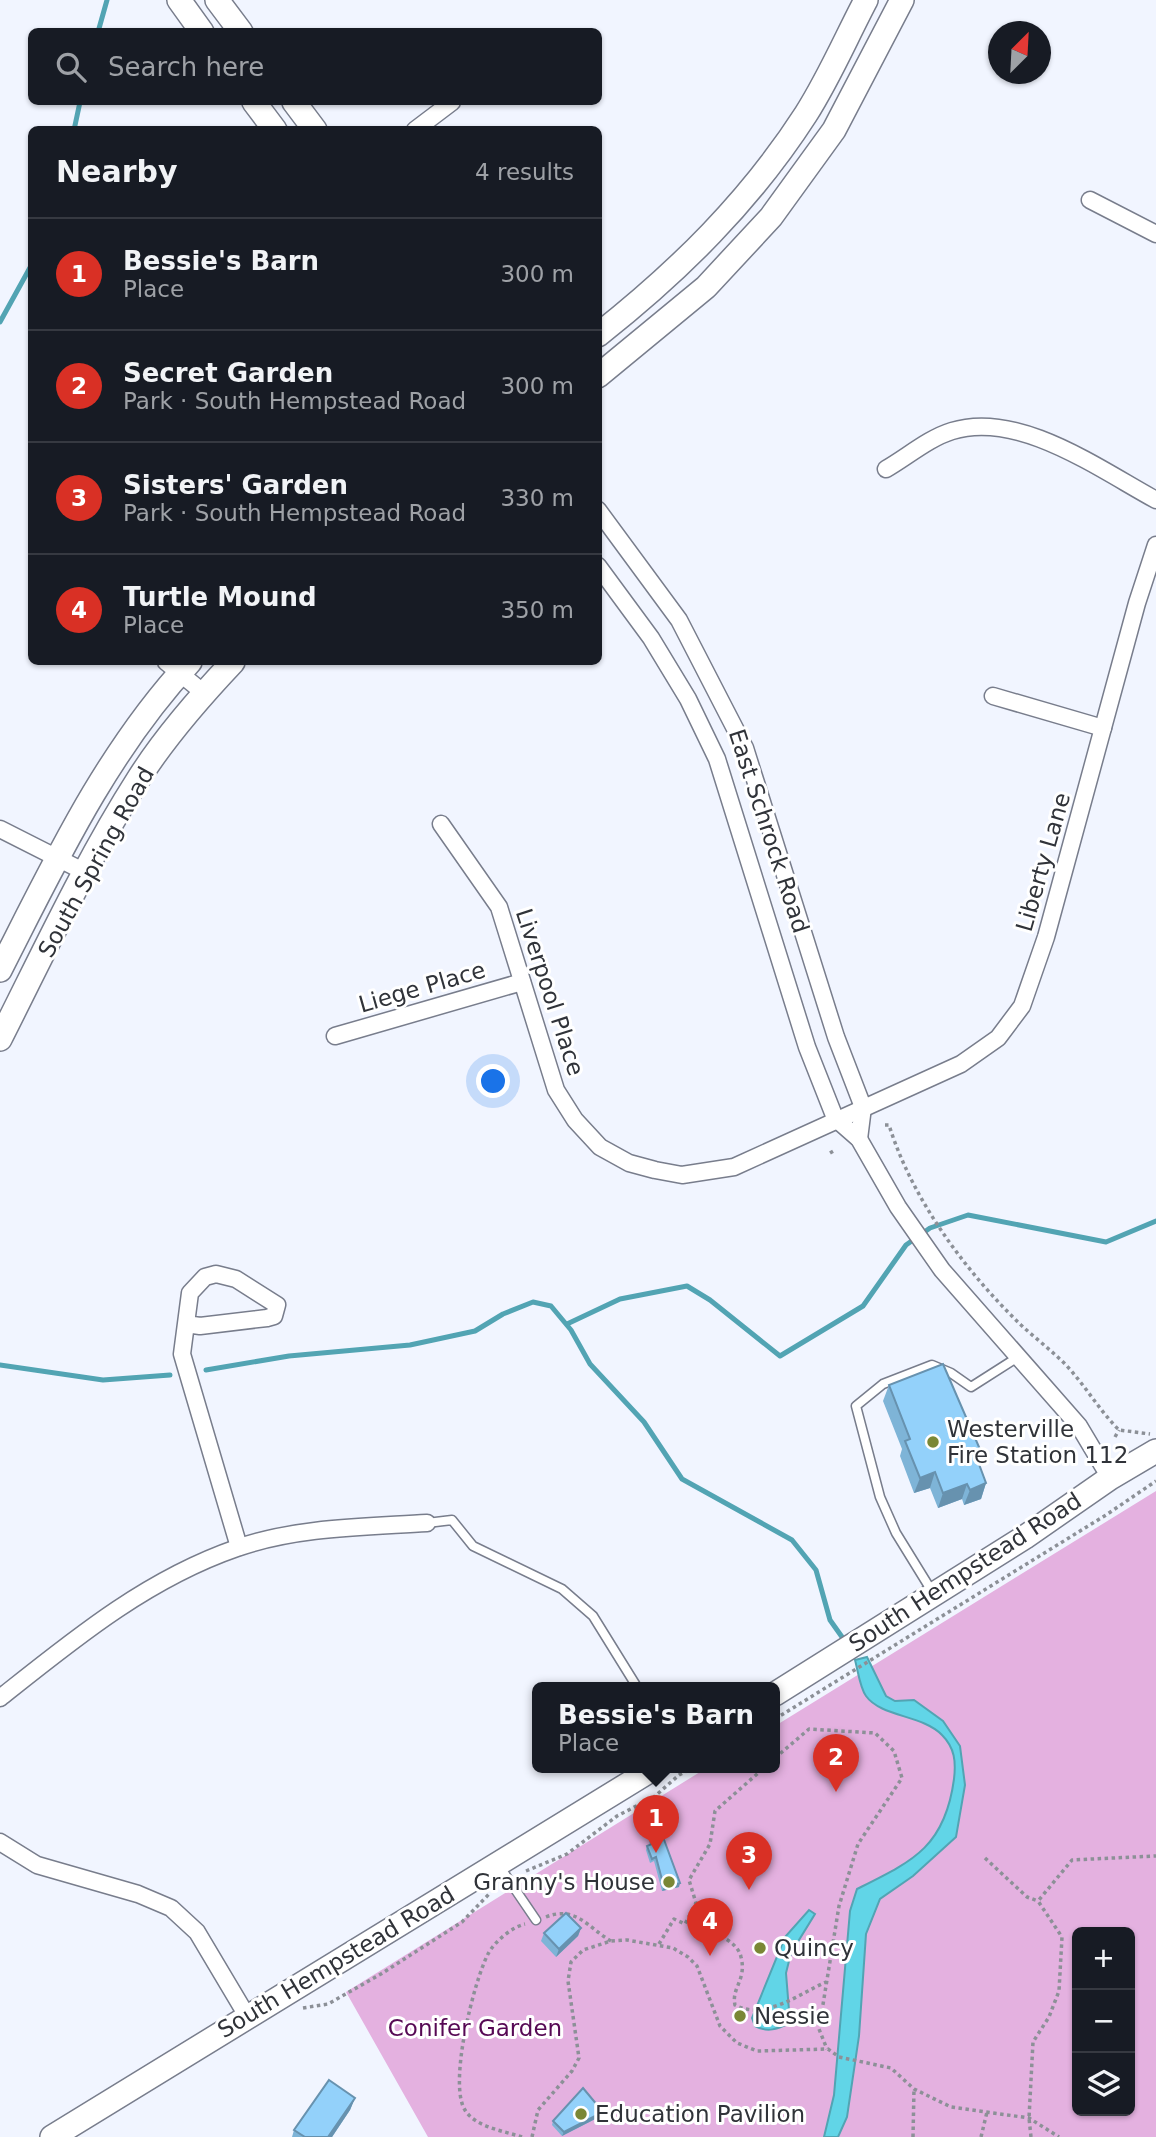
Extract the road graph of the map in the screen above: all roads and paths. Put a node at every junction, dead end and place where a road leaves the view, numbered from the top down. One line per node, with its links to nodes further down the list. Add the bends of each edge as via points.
1 (178, 0): 5 (main road)
2 (217, 0): 6 (main road)
3 (866, 0): 15 (main road, via 806,113 746,197 684,264)
4 (902, 0): 16 (main road, via 834,130 771,217 706,287)
5 (199, 28)
6 (238, 28)
7 (256, 105): 10 (main road)
8 (296, 105): 11 (main road)
9 (448, 105): 12 (street)
10 (272, 126)
11 (312, 126)
12 (420, 126)
13 (1090, 200): 14 (street)
14 (1156, 234)
15 (602, 332)
16 (602, 373)
17 (886, 469): 18 (street, via 948,432 969,426 993,427 1037,438)
18 (1156, 499)
19 (602, 515): 35 (street, East Schrock Road, via 679,620 745,748 836,1037)
20 (1156, 545): 26 (street, Liberty Lane)
21 (602, 571): 36 (street, East Schrock Road, via 651,638 717,759 799,1021)
22 (178, 665): 24 (street); 29 (main road, South Spring Road, via 113,760)
23 (230, 665): 24 (main road, South Spring Road)
24 (204, 693): 30 (main road, South Spring Road, via 139,778)
25 (993, 696): 26 (street)
26 (1103, 728): 35 (street, Liberty Lane, via 1046,937 1022,1006 998,1038 961,1064)
27 (441, 824): 32 (street, Liverpool Place, via 499,907)
28 (0, 829): 29 (street)
29 (57, 857): 30 (street); 31 (main road, South Spring Road)
30 (85, 872): 34 (main road, South Spring Road)
31 (0, 970)
32 (522, 982): 33 (street, Liege Place); 36 (street, Liverpool Place, via 556,1090 600,1147 629,1163 681,1175 709,1173 734,1167)
33 (335, 1036)
34 (0, 1039)
35 (863, 1107): 36 (street, Liverpool Place); 38 (street, East Schrock Road)
36 (835, 1118): 38 (street, East Schrock Road)
37 (887, 1125): 43 (path, via 908,1174 967,1263 1020,1324 1064,1363)
38 (859, 1139): 42 (street, East Schrock Road, via 898,1208 942,1270)
39 (835, 1150): 40 (path)
40 (830, 1153)
41 (186, 1324): 41 (street, via 190,1293 196,1283 216,1274 236,1279 277,1305 274,1316 267,1318); 49 (street, via 182,1354)
42 (1018, 1357): 46 (street, East Schrock Road, via 1079,1426); 50 (lane, via 971,1387 932,1366 883,1384 856,1406 880,1497)
43 (1119, 1430): 44 (path); 45 (path)
44 (1115, 1437)
45 (1152, 1441): 46 (main road, South Hempstead Road)
46 (1110, 1478): 50 (main road, South Hempstead Road)
47 (1156, 1481): 54 (path)
48 (427, 1523): 49 (street, via 328,1530); 51 (lane, via 452,1520 473,1546 562,1589 593,1616)
49 (239, 1547): 53 (street, via 176,1573 100,1619)
50 (933, 1595): 52 (main road, South Hempstead Road)
51 (634, 1682)
52 (780, 1691)
53 (0, 1698)
54 (780, 1716)
55 (780, 1754): 67 (path, via 809,1730 872,1732 894,1751 902,1778 858,1844 839,1906)
56 (646, 1773): 61 (main road, South Hempstead Road)
57 (758, 1773): 63 (path, via 715,1811 710,1844 689,1880)
58 (0, 1842): 68 (street, via 37,1865 171,1908 197,1933)
59 (1156, 1856): 62 (path, via 1072,1860)
60 (985, 1858): 62 (path, via 1027,1897)
61 (498, 1864): 64 (lane); 68 (main road, South Hempstead Road)
62 (1038, 1901): 72 (path, via 1062,1937 1059,1991 1033,2042)
63 (696, 1903): 66 (path, via 685,1924 674,1919); 67 (path, via 707,1925 741,1955 743,1978 733,1998 735,2005 773,2008)
64 (536, 1920): 65 (path, via 569,1913); 74 (path, via 517,1926 489,1951 460,2065 460,2100 465,2111 474,2120)
65 (611, 1941): 66 (path); 75 (path, via 583,1950 571,1962 568,1981 579,2058 538,2110)
66 (659, 1944): 69 (path, via 673,1948 697,1966 720,2026 737,2043 757,2051)
67 (827, 1982): 69 (path, via 819,2029)
68 (247, 2016): 73 (main road, South Hempstead Road)
69 (828, 2049): 70 (path, via 839,2057 891,2068)
70 (914, 2089): 71 (path, via 951,2107); 76 (path)
71 (987, 2112): 72 (path); 77 (path)
72 (1029, 2118): 78 (path); 79 (path)
73 (52, 2137)
74 (522, 2137)
75 (532, 2137)
76 (913, 2137)
77 (981, 2137)
78 (1031, 2137)
79 (1059, 2137)

